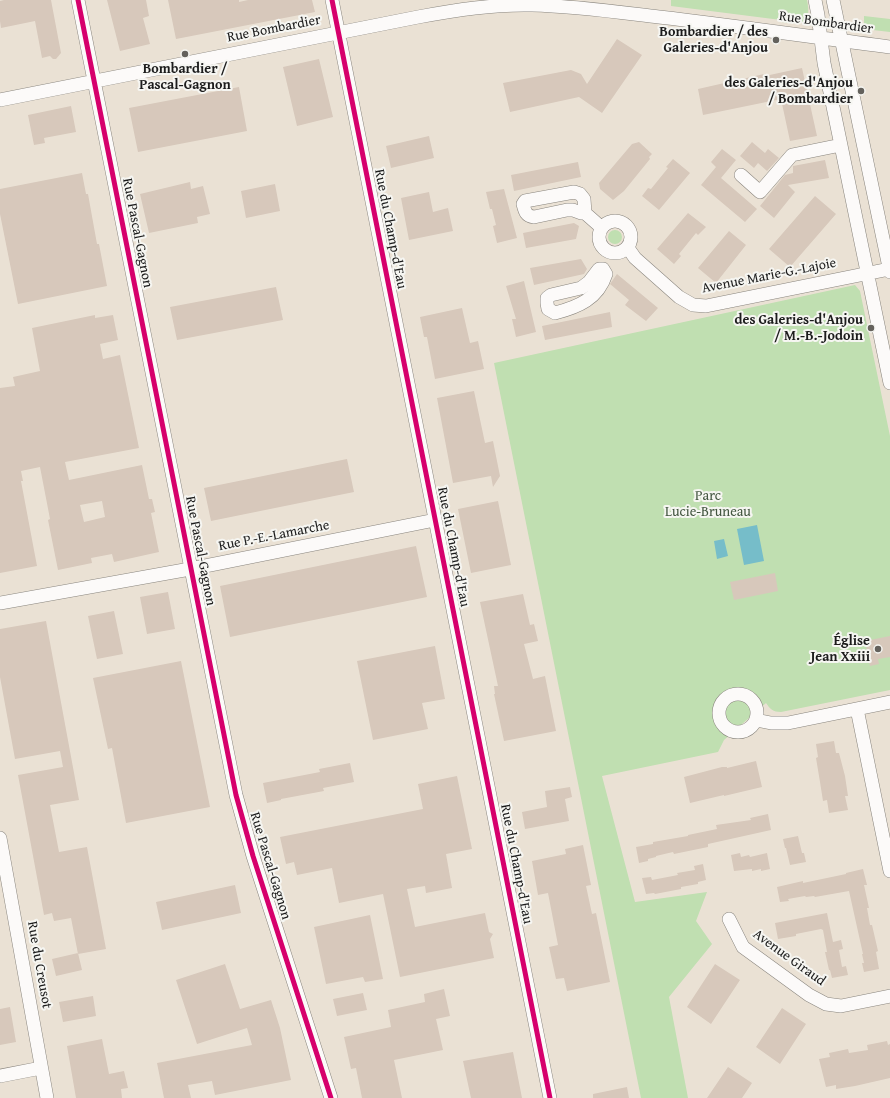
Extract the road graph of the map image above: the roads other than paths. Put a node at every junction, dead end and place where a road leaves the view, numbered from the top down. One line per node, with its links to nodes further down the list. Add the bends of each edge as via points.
1 (78, 0): 10 (street, Rue Pascal-Gagnon)
2 (332, 0): 6 (street, Rue du Champ-d'Eau)
3 (814, 0): 7 (street)
4 (833, 0): 8 (street)
5 (510, 2): 6 (street, Rue Bombardier); 7 (street, Rue Bombardier, via 588,8)
6 (338, 33): 10 (street, Rue Bombardier); 23 (street, Rue du Champ-d'Eau)
7 (821, 38): 8 (street, Rue Bombardier); 12 (street)
8 (841, 41): 9 (street, Rue Bombardier); 19 (street)
9 (890, 47)
10 (94, 81): 11 (street, Rue Bombardier); 24 (street, Rue Pascal-Gagnon)
11 (0, 100)
12 (841, 145): 13 (street, via 792,155 760,192); 20 (street)
13 (741, 175)
14 (585, 213): 15 (street)
15 (602, 228): 16 (street, via 615,220 626,224 632,238); 17 (street, via 600,242)
16 (628, 248): 17 (street, via 617,253); 20 (street, Avenue Marie-G.-Lajoie, via 634,258 678,297 699,306)
17 (609, 252): 18 (street)
18 (603, 269)
19 (890, 271): 20 (street, Avenue Marie-G.-Lajoie)
20 (868, 274): 21 (street)
21 (886, 345): 22 (street)
22 (890, 383)
23 (435, 520): 24 (street, Rue P.-E.-Lamarche); 37 (street, Rue du Champ-d'Eau)
24 (190, 569): 25 (street, Rue P.-E.-Lamarche); 36 (street, Rue Pascal-Gagnon, via 243,823)
25 (0, 603)
26 (890, 702): 27 (street)
27 (857, 709): 28 (street, via 788,723); 30 (street)
28 (756, 720)
29 (0, 838): 33 (street, Rue du Creusot)
30 (890, 871)
31 (729, 919): 32 (street, Avenue Giraud, via 743,948 809,995 826,1004 841,1006)
32 (890, 996)
33 (41, 1068): 34 (street); 35 (street, Rue du Creusot)
34 (0, 1076)
35 (47, 1098)
36 (331, 1098)
37 (550, 1098)

